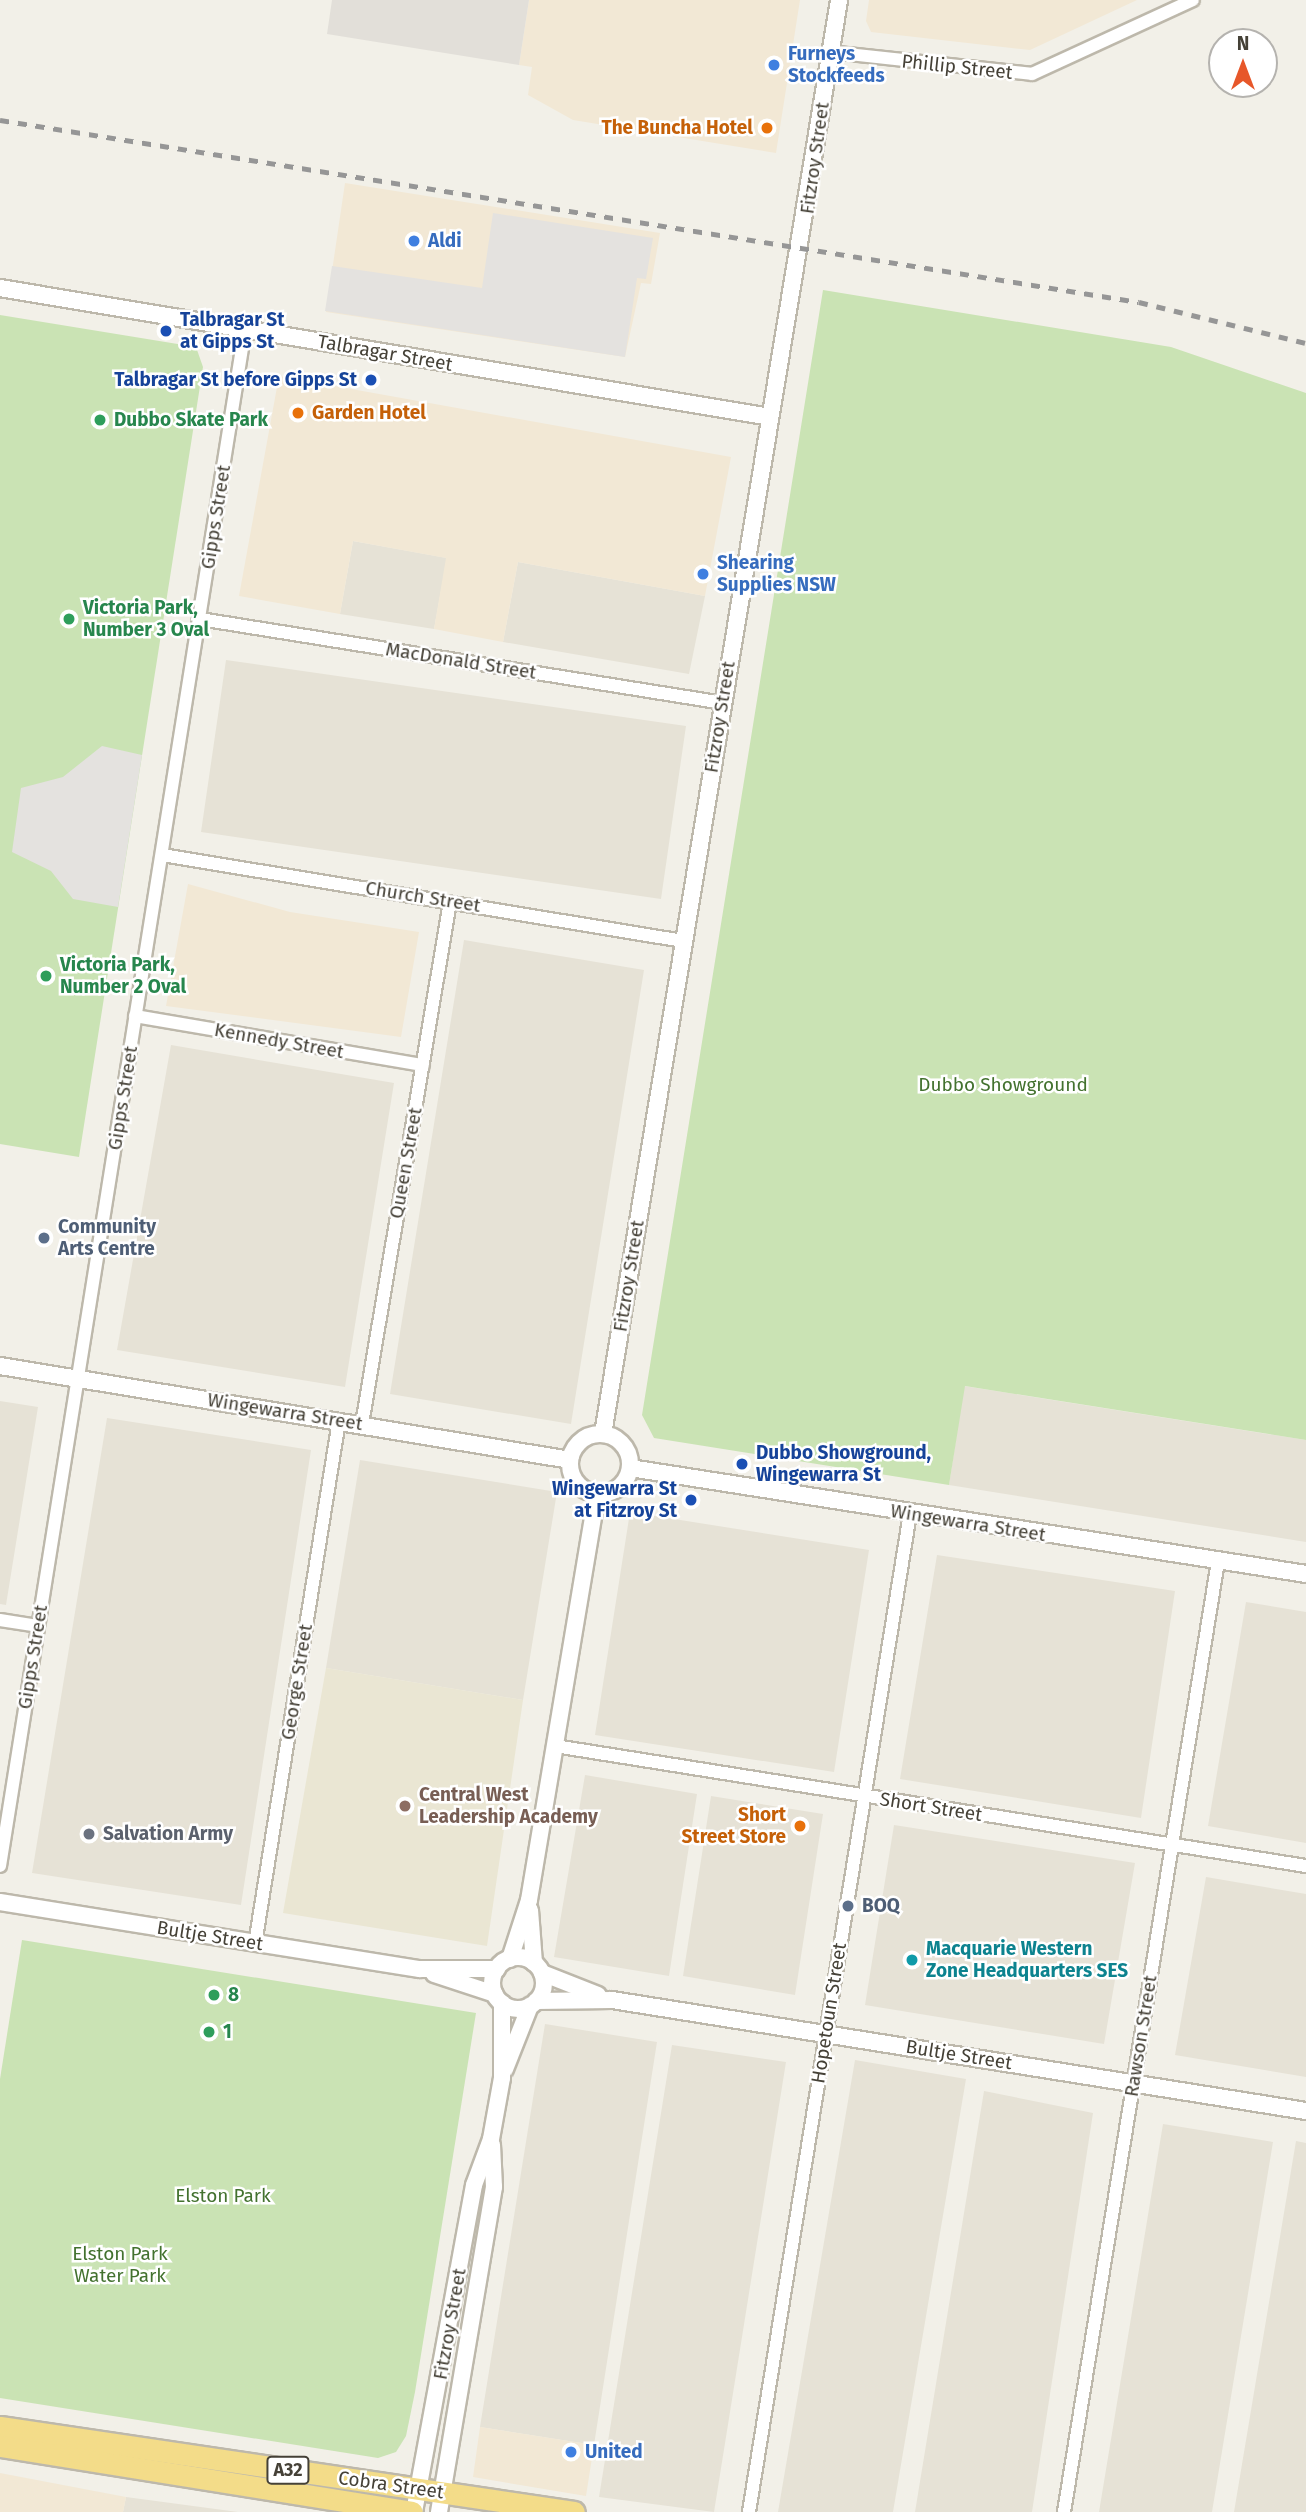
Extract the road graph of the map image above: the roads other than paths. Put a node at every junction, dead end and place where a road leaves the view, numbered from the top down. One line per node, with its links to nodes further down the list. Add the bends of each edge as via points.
1 (839, 0): 3 (street, Fitzroy Street)
2 (1193, 0): 3 (street, Phillip Street, via 1032,74)
3 (830, 52): 6 (street, Fitzroy Street)
4 (0, 288): 5 (street, Talbragar Street)
5 (245, 329): 6 (street, Talbragar Street); 7 (street, Gipps Street)
6 (770, 417): 8 (street, Fitzroy Street)
7 (200, 620): 8 (street, MacDonald Street); 9 (street, Gipps Street)
8 (723, 703): 11 (street, Fitzroy Street)
9 (162, 855): 10 (street, Church Street); 12 (street, Gipps Street)
10 (450, 902): 11 (street, Church Street); 13 (street, Queen Street)
11 (683, 941): 18 (street, Fitzroy Street)
12 (135, 1016): 13 (street, Kennedy Street); 15 (street, Gipps Street)
13 (423, 1065): 17 (street, Queen Street)
14 (0, 1366): 15 (street, Wingewarra Street)
15 (79, 1379): 16 (street, Wingewarra Street); 26 (street, Gipps Street)
16 (339, 1420): 17 (street, Wingewarra Street); 34 (street, George Street)
17 (362, 1424): 19 (street, Wingewarra Street)
18 (603, 1434): 19 (street, via 585,1437); 20 (street, via 621,1441)
19 (570, 1461): 21 (street, via 574,1479)
20 (630, 1468): 21 (street, via 622,1484); 22 (street, Wingewarra Street)
21 (597, 1493): 27 (street)
22 (910, 1514): 23 (street, Wingewarra Street); 28 (street, Hopetoun Street)
23 (1218, 1561): 24 (street, Wingewarra Street); 29 (street, Rawson Street)
24 (1306, 1574)
25 (0, 1620): 26 (street)
26 (38, 1626): 30 (street, Gipps Street)
27 (555, 1746): 28 (street, Short Street); 32 (street)
28 (863, 1797): 29 (street, Short Street); 41 (street, Hopetoun Street)
29 (1171, 1844): 31 (street, Short Street); 43 (street, Rawson Street)
30 (0, 1866)
31 (1306, 1867)
32 (530, 1900): 35 (street); 36 (street)
33 (0, 1902): 34 (street, Bultje Street)
34 (255, 1944): 37 (street, Bultje Street)
35 (503, 1964): 36 (street); 37 (street, Bultje Street); 38 (street)
36 (538, 1968): 39 (street, Bultje Street); 40 (street, via 543,1991)
37 (420, 1969): 38 (street, Bultje Street)
38 (499, 1999): 40 (street, via 516,2009); 42 (street, Fitzroy Street)
39 (612, 2000): 40 (street, Bultje Street); 41 (street, Bultje Street)
40 (533, 2004): 42 (street, Fitzroy Street)
41 (825, 2035): 43 (street, Bultje Street); 52 (street, Hopetoun Street)
42 (502, 2078): 45 (street, Fitzroy Street)
43 (1133, 2083): 44 (street, Bultje Street); 53 (street, Rawson Street)
44 (1306, 2111)
45 (491, 2138): 48 (street, Fitzroy Street, via 474,2185); 49 (street, Fitzroy Street, via 494,2187)
46 (0, 2427): 48 (highway, Cobra Street / A32)
47 (0, 2446): 50 (highway, Cobra Street / A32)
48 (419, 2488): 49 (highway, Cobra Street / A32); 50 (street, Fitzroy Street)
49 (441, 2502): 51 (highway, Cobra Street / A32)
50 (413, 2512)
51 (574, 2512)
52 (749, 2512)
53 (1065, 2512)

